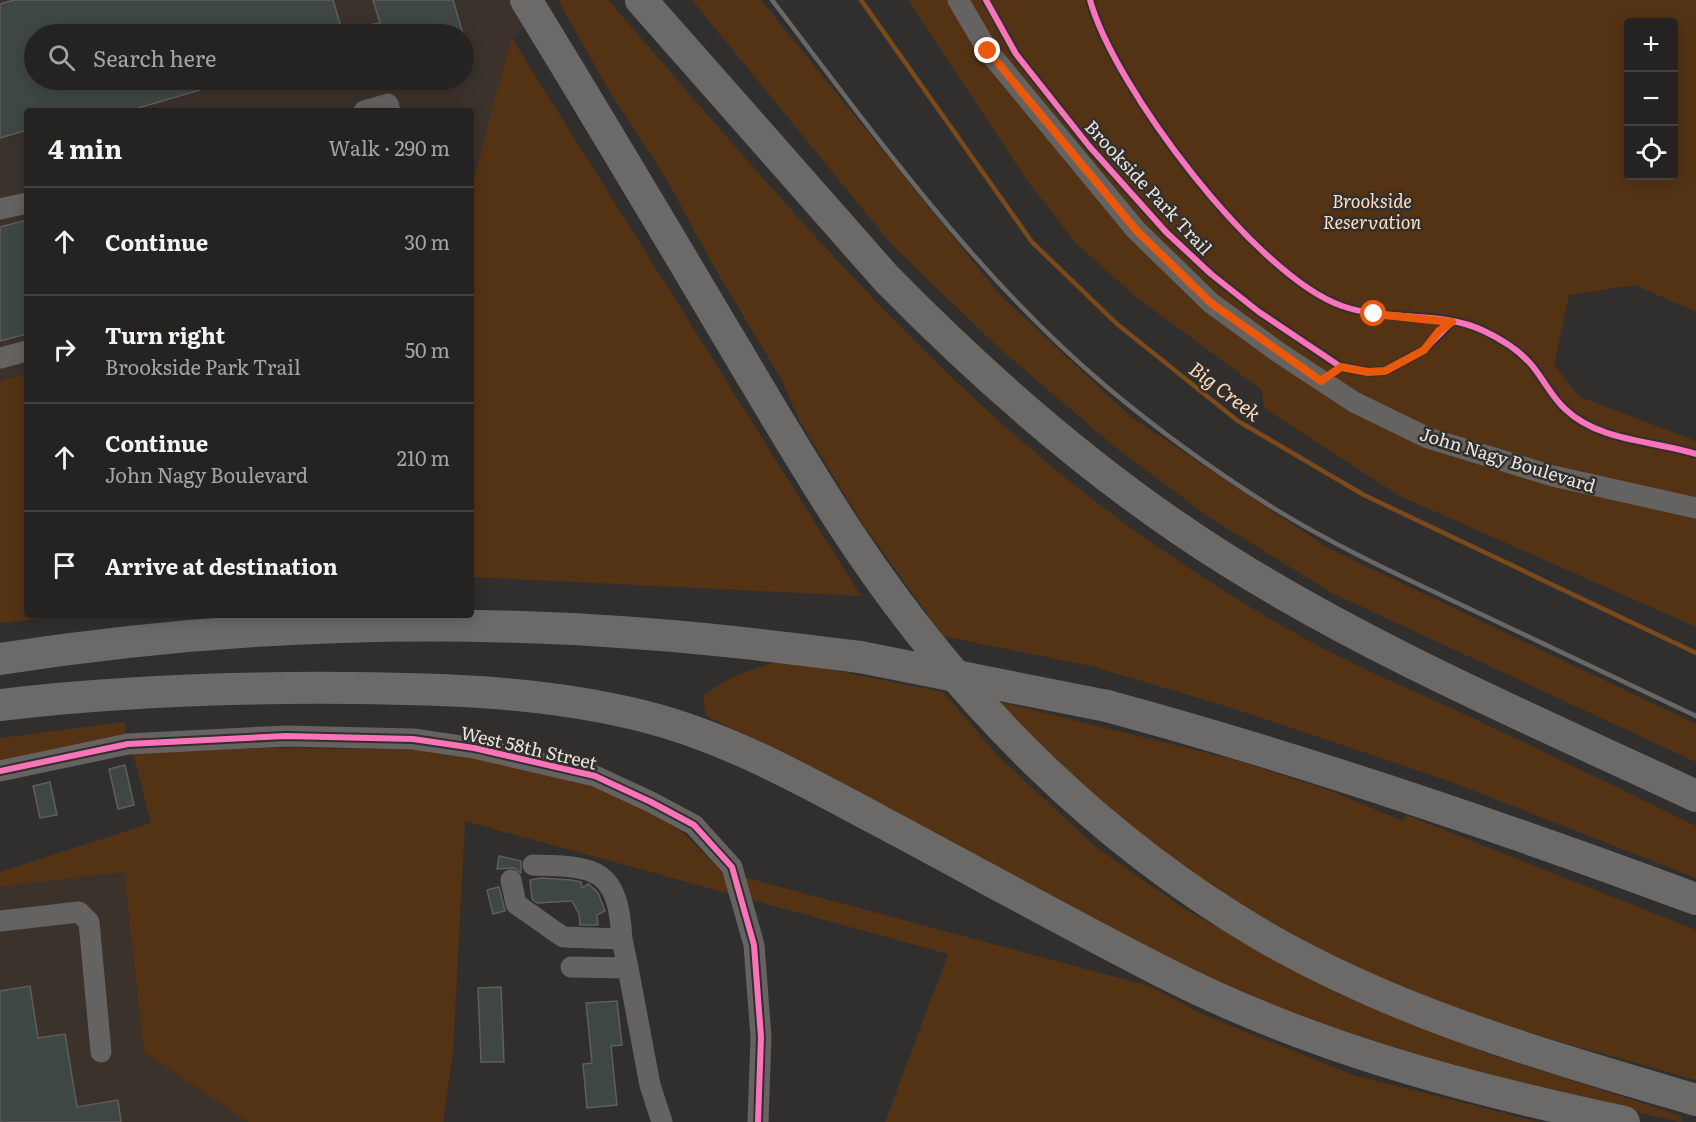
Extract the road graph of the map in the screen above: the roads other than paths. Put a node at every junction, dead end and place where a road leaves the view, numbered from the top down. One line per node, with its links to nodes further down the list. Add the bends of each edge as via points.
1 (526, 0): 23 (highway, via 858,547 975,698 1066,793 1209,903 1311,962 1490,1036)
2 (641, 0): 14 (highway, via 886,278 1048,431 1133,496 1227,560 1311,610)
3 (958, 0): 10 (street, John Nagy Boulevard, via 988,51 1136,230 1211,303 1278,352 1354,402 1428,438 1553,477)
4 (374, 108): 5 (street, via 388,104)
5 (389, 108)
6 (24, 204): 7 (street)
7 (0, 209)
8 (24, 352): 9 (street)
9 (0, 358)
10 (1696, 508)
11 (0, 659): 17 (highway, bridge, via 142,640 393,626 620,632 860,657 1107,706 1243,742)
12 (0, 705): 26 (highway, via 174,690 445,689 543,697 644,716 696,732 788,772 1159,970 1264,1020 1428,1076)
13 (0, 771): 25 (street, West 58th Street, via 128,744 286,736 412,739 474,748 595,776 694,825 732,867 754,945 760,1037)
14 (1696, 796)
15 (533, 865): 19 (street, via 589,870 607,879 615,894)
16 (511, 880): 19 (street, via 516,904 563,937)
17 (1696, 899)
18 (0, 921): 22 (street, via 79,912 89,922)
19 (622, 939): 21 (street)
20 (571, 967): 21 (street)
21 (628, 968): 24 (street, via 650,1085)
22 (101, 1052)
23 (1696, 1100)
24 (662, 1122)
25 (758, 1122)
26 (1624, 1122)

